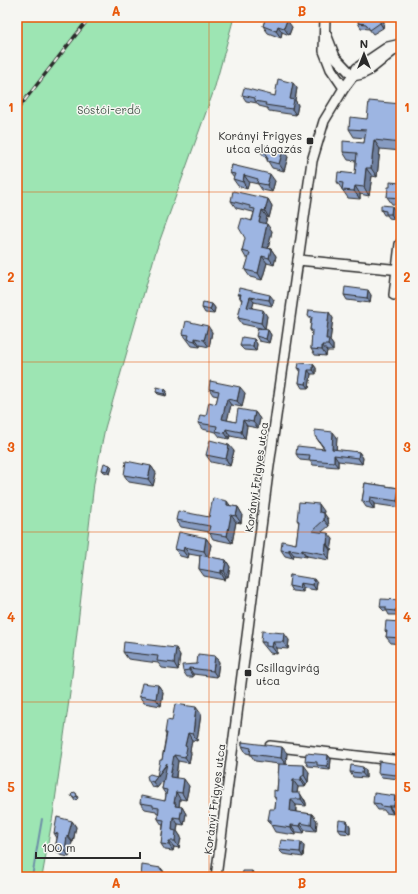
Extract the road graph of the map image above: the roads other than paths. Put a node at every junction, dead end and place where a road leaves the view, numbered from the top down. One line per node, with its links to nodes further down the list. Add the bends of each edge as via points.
1 (325, 17): 2 (street)
2 (324, 29): 4 (street, via 334,57); 5 (street, via 324,51 331,69)
3 (401, 44): 4 (street, via 368,71)
4 (353, 76): 5 (street, Korányi Frigyes utca)
5 (344, 88): 7 (street, Korányi Frigyes utca, via 318,136)
6 (400, 244): 8 (street)
7 (298, 260): 8 (street); 12 (street, Korányi Frigyes utca, via 268,473 237,742)
8 (399, 270): 9 (street)
9 (394, 295)
10 (264, 745): 11 (street)
11 (401, 761)
12 (216, 877)

